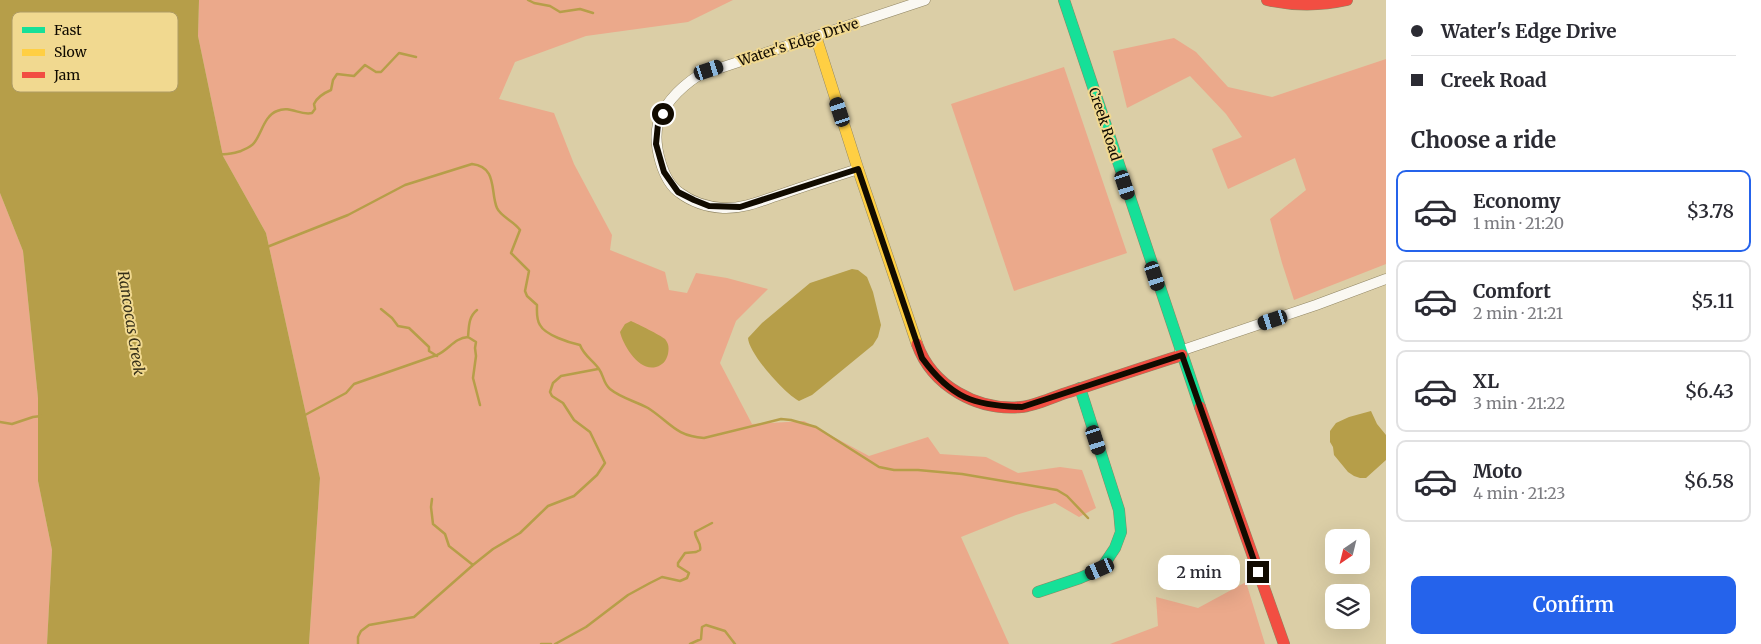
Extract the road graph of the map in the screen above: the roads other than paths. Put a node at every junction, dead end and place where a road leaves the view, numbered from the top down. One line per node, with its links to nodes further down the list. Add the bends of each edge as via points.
1 (925, 0): 5 (street, Water's Edge Drive)
2 (1064, 0): 8 (street, Creek Road)
3 (1267, 0): 4 (street, via 1311,5)
4 (1347, 0)
5 (816, 37): 6 (street); 6 (street, Water's Edge Drive, via 709,70 682,86 658,124 656,144 661,163 678,192 709,206 723,208 740,207)
6 (858, 169): 9 (street, via 922,358 934,375 950,389 972,401 996,406 1022,407)
7 (1386, 278): 8 (street)
8 (1181, 353): 9 (street); 11 (street, Creek Road)
9 (1080, 388): 10 (street, via 1119,510 1120,532 1115,548 1100,569)
10 (1038, 592)
11 (1284, 644)

